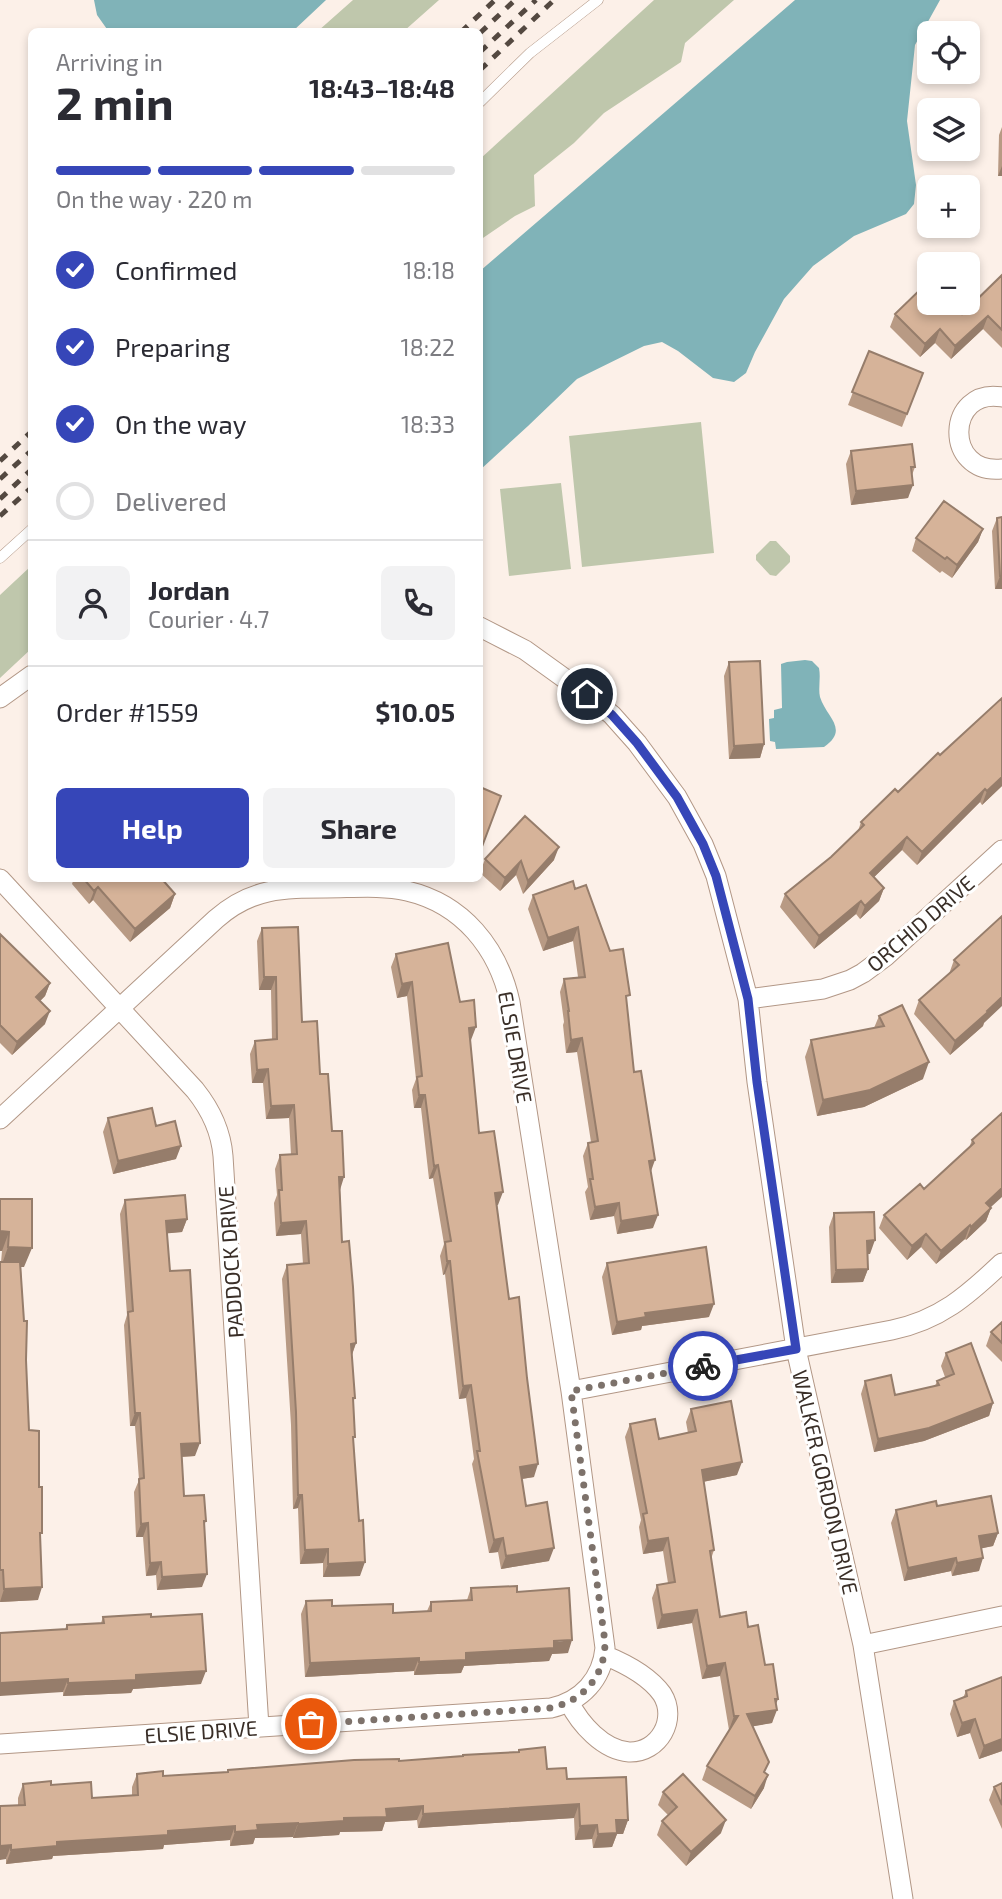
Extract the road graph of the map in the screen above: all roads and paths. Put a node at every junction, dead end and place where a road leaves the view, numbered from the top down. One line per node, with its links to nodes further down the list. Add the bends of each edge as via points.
1 (598, 0): 2 (lane, via 530,53)
2 (483, 99)
3 (1002, 397): 4 (street, via 975,401 965,411 958,431 963,452 973,462)
4 (1002, 469)
5 (28, 532): 6 (lane)
6 (0, 558)
7 (483, 628): 12 (street, WALKER GORDON DRIVE, via 526,650 612,715 669,786 716,876)
8 (28, 677): 9 (street)
9 (0, 698)
10 (1002, 850): 12 (street, ORCHID DRIVE, via 863,973 823,989)
11 (0, 878): 13 (street, PADDOCK DRIVE)
12 (748, 999): 16 (street, WALKER GORDON DRIVE)
13 (121, 1008): 14 (street, ELSIE DRIVE); 17 (street, ELSIE DRIVE, via 221,914 257,894 291,888 386,888 428,898 464,920 492,952 508,992); 22 (street, PADDOCK DRIVE, via 203,1100 222,1144)
14 (0, 1119)
15 (1002, 1263): 16 (street, via 962,1299 929,1319 892,1331)
16 (796, 1349): 17 (street); 19 (street, WALKER GORDON DRIVE)
17 (571, 1391): 20 (street, ELSIE DRIVE)
18 (1002, 1616): 19 (street)
19 (863, 1645): 24 (street, WALKER GORDON DRIVE)
20 (604, 1655): 21 (street, ELSIE DRIVE, via 594,1681); 21 (street, via 647,1679 662,1695 668,1716 661,1736 637,1751 615,1749 586,1727)
21 (569, 1702): 22 (street, ELSIE DRIVE, via 551,1708)
22 (259, 1727): 23 (street, ELSIE DRIVE)
23 (0, 1744)
24 (904, 1899)

